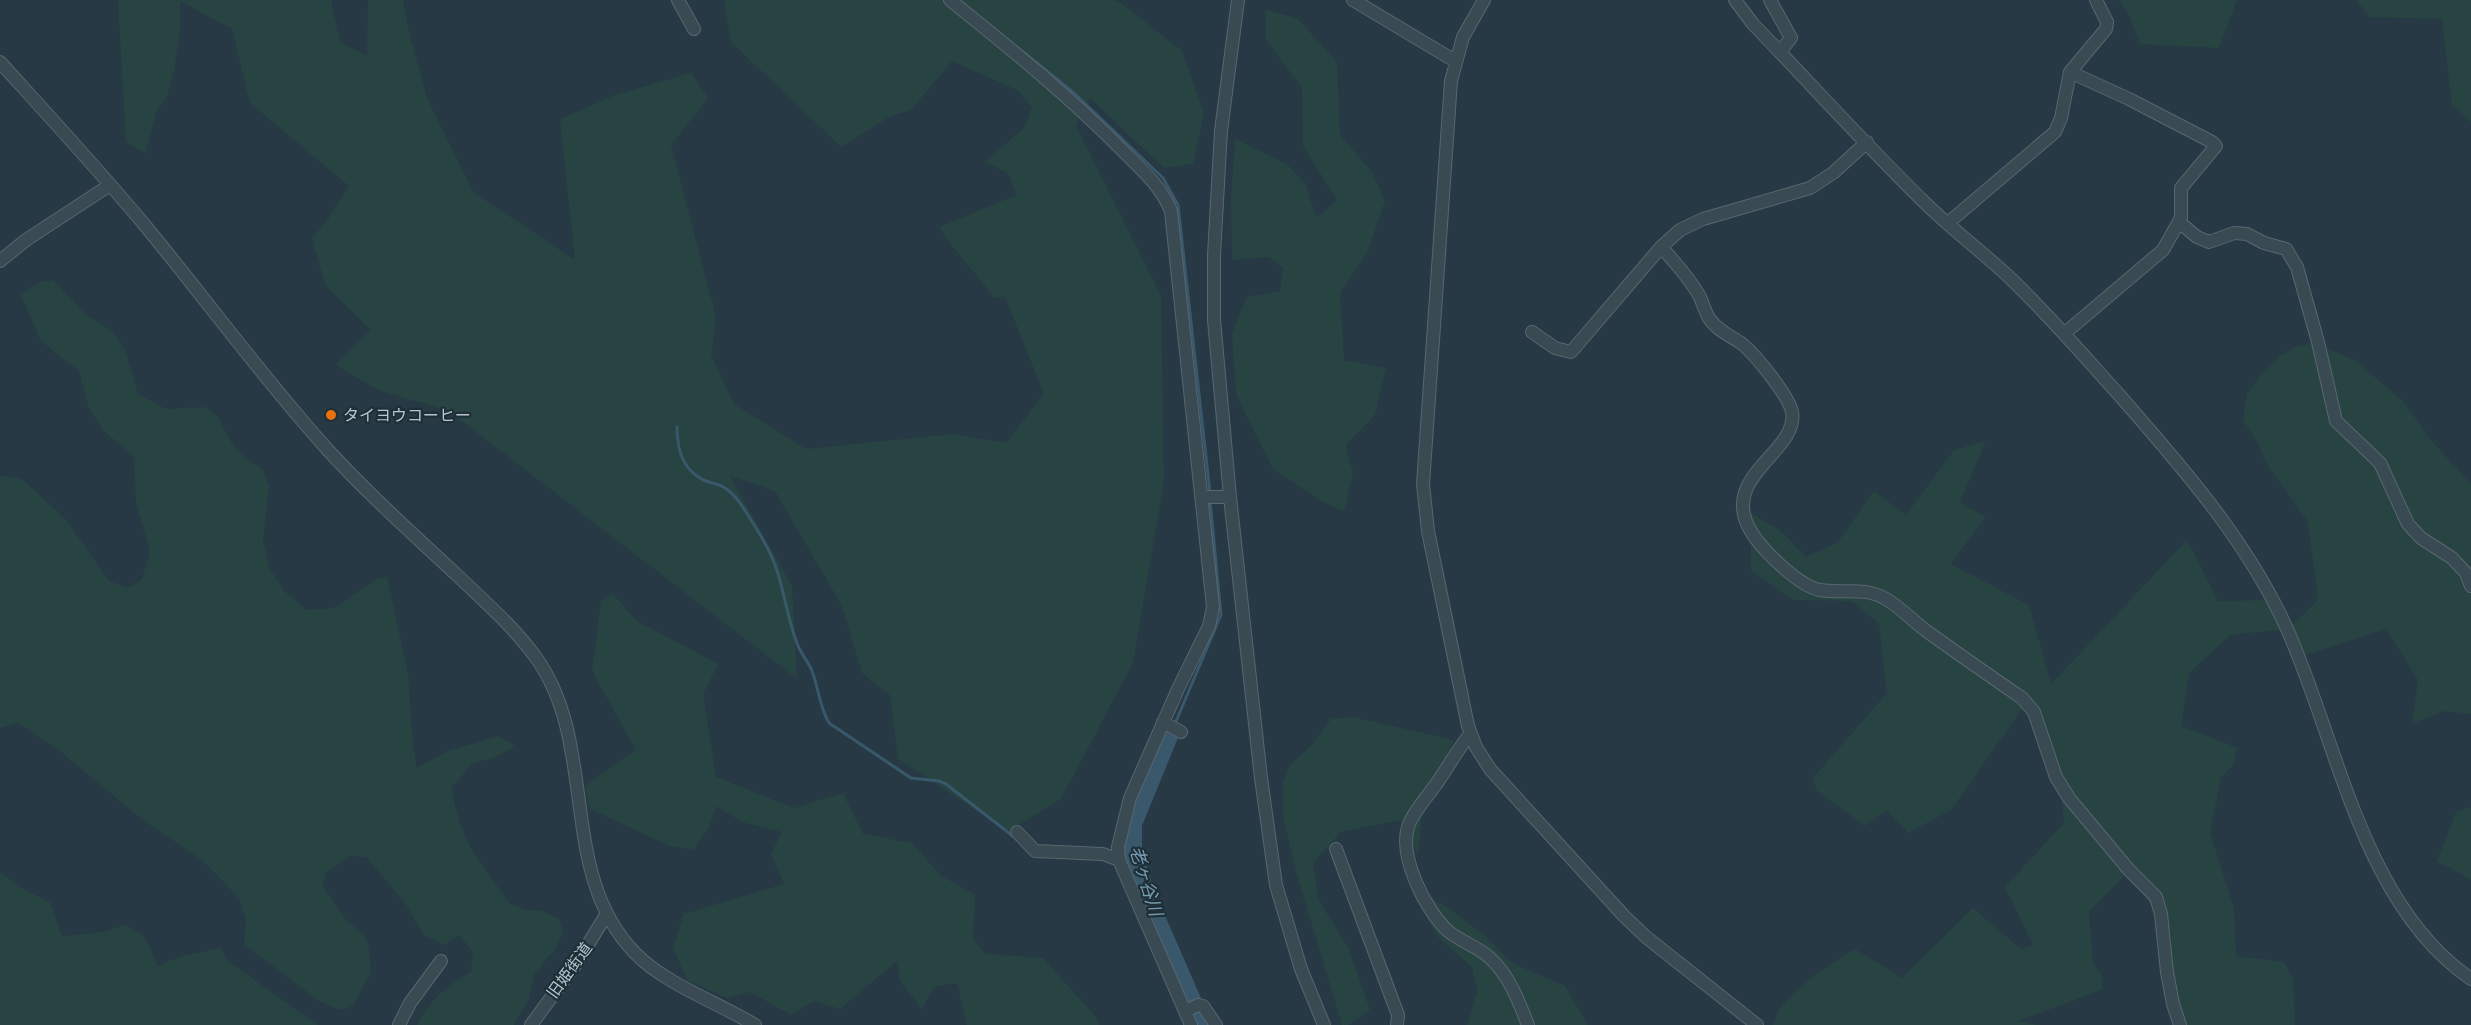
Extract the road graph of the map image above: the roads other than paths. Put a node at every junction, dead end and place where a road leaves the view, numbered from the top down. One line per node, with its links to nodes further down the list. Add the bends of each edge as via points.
1 (678, 0): 9 (street)
2 (950, 0): 22 (street, via 1026,61 1106,134 1167,200)
3 (1238, 0): 23 (street, via 1221,131 1214,255)
4 (1353, 0): 11 (street)
5 (1484, 0): 11 (street, via 1463,37)
6 (1735, 0): 10 (street)
7 (1770, 0): 10 (street, via 1791,38)
8 (2096, 0): 13 (street, via 2107,22 2106,29)
9 (694, 29)
10 (1780, 52): 14 (street)
11 (1455, 61): 27 (street, via 1423,484 1428,531)
12 (0, 62): 15 (street)
13 (2070, 72): 16 (street, via 2216,146 2181,188); 17 (street, via 2055,132)
14 (1867, 142): 17 (street); 18 (street, via 1810,188 1703,219 1680,230)
15 (110, 185): 19 (street); 31 (street, via 326,447 494,610 538,661 553,684 563,711 586,848)
16 (2179, 222): 21 (street, via 2163,250); 24 (street, via 2209,242 2234,233 2247,234 2286,249 2297,267 2336,421 2380,463 2408,524 2421,538 2452,558 2466,573)
17 (1948, 223): 21 (street)
18 (1661, 247): 20 (street, via 1571,352 1555,348); 44 (street, via 1694,288 1709,320 1743,345 1766,369 1792,411 1787,435 1756,473 1743,498 1750,530 1777,561 1808,585 1820,590 1867,590 1886,599 2022,698 2034,712 2056,777 2069,798 2156,897 2167,972)
19 (0, 261)
20 (1532, 332)
21 (2065, 333): 33 (street, via 2156,437 2243,548 2288,629 2377,864 2436,950)
22 (1204, 497): 23 (street); 25 (street, via 1214,607 1209,626)
23 (1225, 497): 40 (street, via 1276,885 1301,969)
24 (2471, 586)
25 (1163, 722): 26 (street); 30 (street, via 1130,798)
26 (1181, 732)
27 (1470, 734): 42 (street, via 1409,823 1407,847 1426,905 1448,930 1489,957 1503,972); 43 (street, via 1490,769 1624,916 1646,938)
28 (1017, 832): 30 (street, via 1035,851)
29 (1336, 849): 41 (street, via 1398,1014)
30 (1119, 854): 34 (street)
31 (606, 915): 36 (street, 旧姫街道); 37 (street, via 638,957)
32 (441, 961): 35 (street, via 414,996)
33 (2471, 979)
34 (1186, 1011): 38 (street); 39 (street, via 1203,1006)
35 (399, 1025)
36 (531, 1025)
37 (755, 1025)
38 (1191, 1025)
39 (1215, 1025)
40 (1324, 1025)
41 (1397, 1025)
42 (1528, 1025)
43 (1757, 1025)
44 (2180, 1025)

